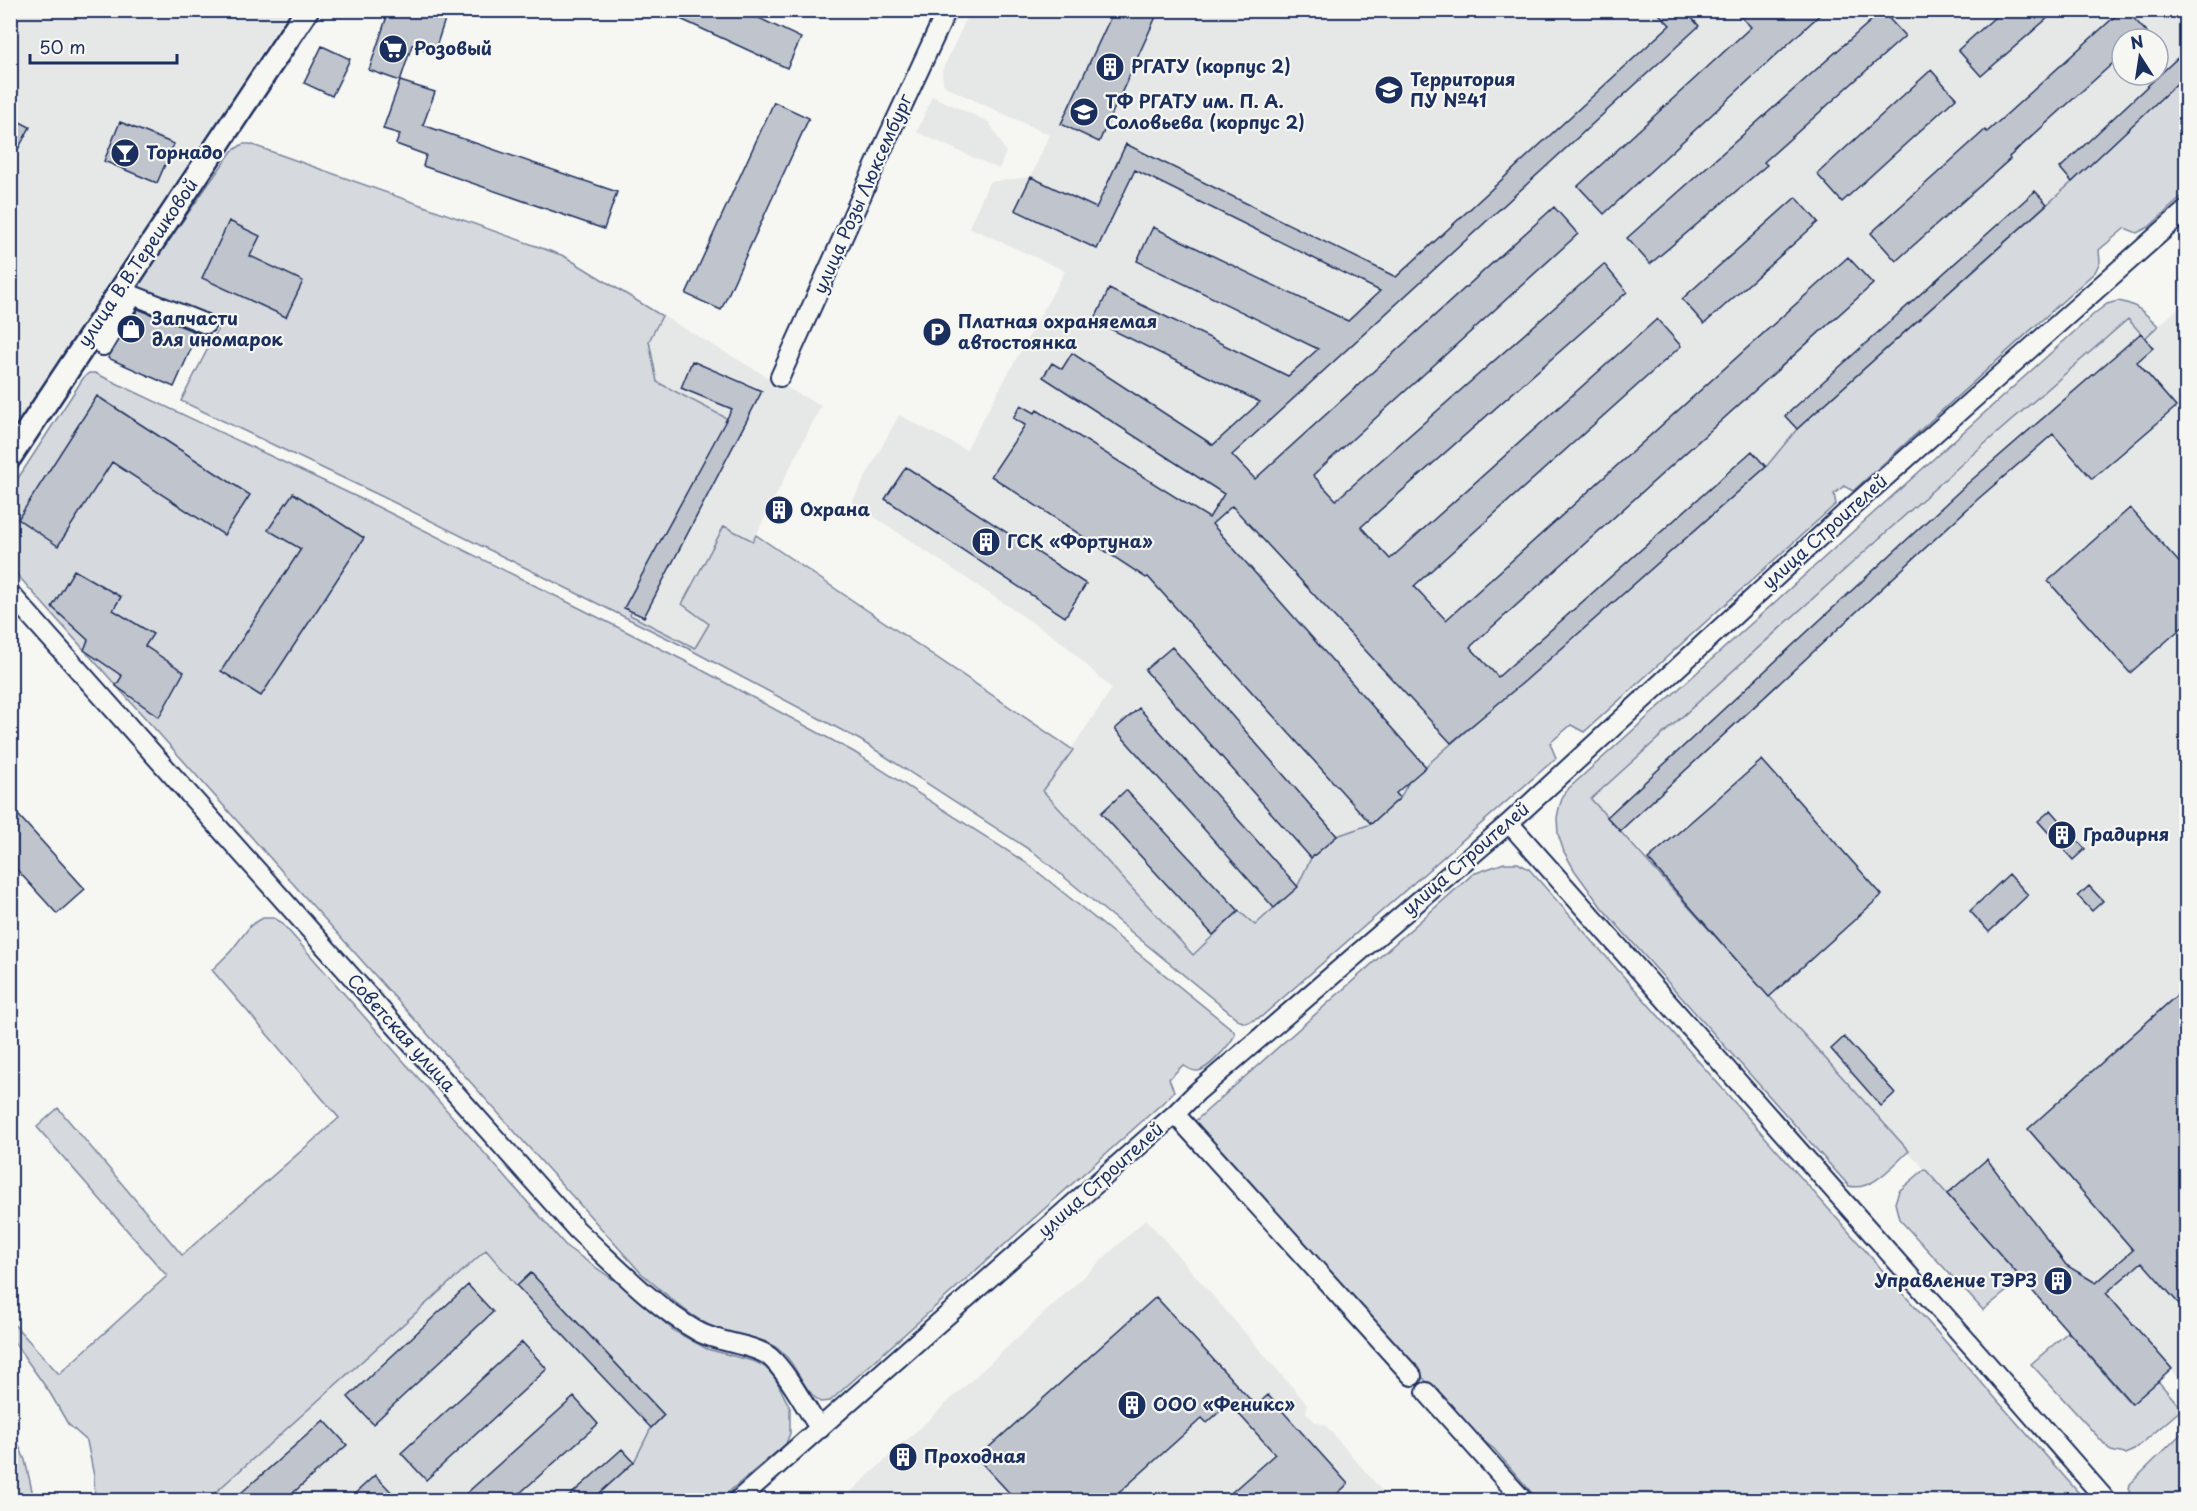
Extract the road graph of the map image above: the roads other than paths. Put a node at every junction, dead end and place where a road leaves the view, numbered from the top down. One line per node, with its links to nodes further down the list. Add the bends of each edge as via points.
1 (307, 10): 4 (street, улица В.В.Терешковой)
2 (947, 10): 7 (street, улица Розы Люксембург)
3 (2187, 210): 10 (street, улица Строителей, via 1862,498)
4 (127, 293): 5 (street); 6 (street); 8 (street, улица В.В.Терешковой)
5 (206, 324)
6 (103, 346)
7 (780, 377)
8 (10, 457)
9 (10, 593): 14 (street, Советская улица, via 577,1230 693,1329 770,1357)
10 (1509, 823): 11 (street, улица Строителей); 17 (street)
11 (1175, 1114): 12 (street); 14 (street, улица Строителей)
12 (1412, 1376)
13 (1426, 1392): 16 (street)
14 (820, 1430): 15 (street, улица Строителей)
15 (738, 1500)
16 (1523, 1500)
17 (2106, 1500)

